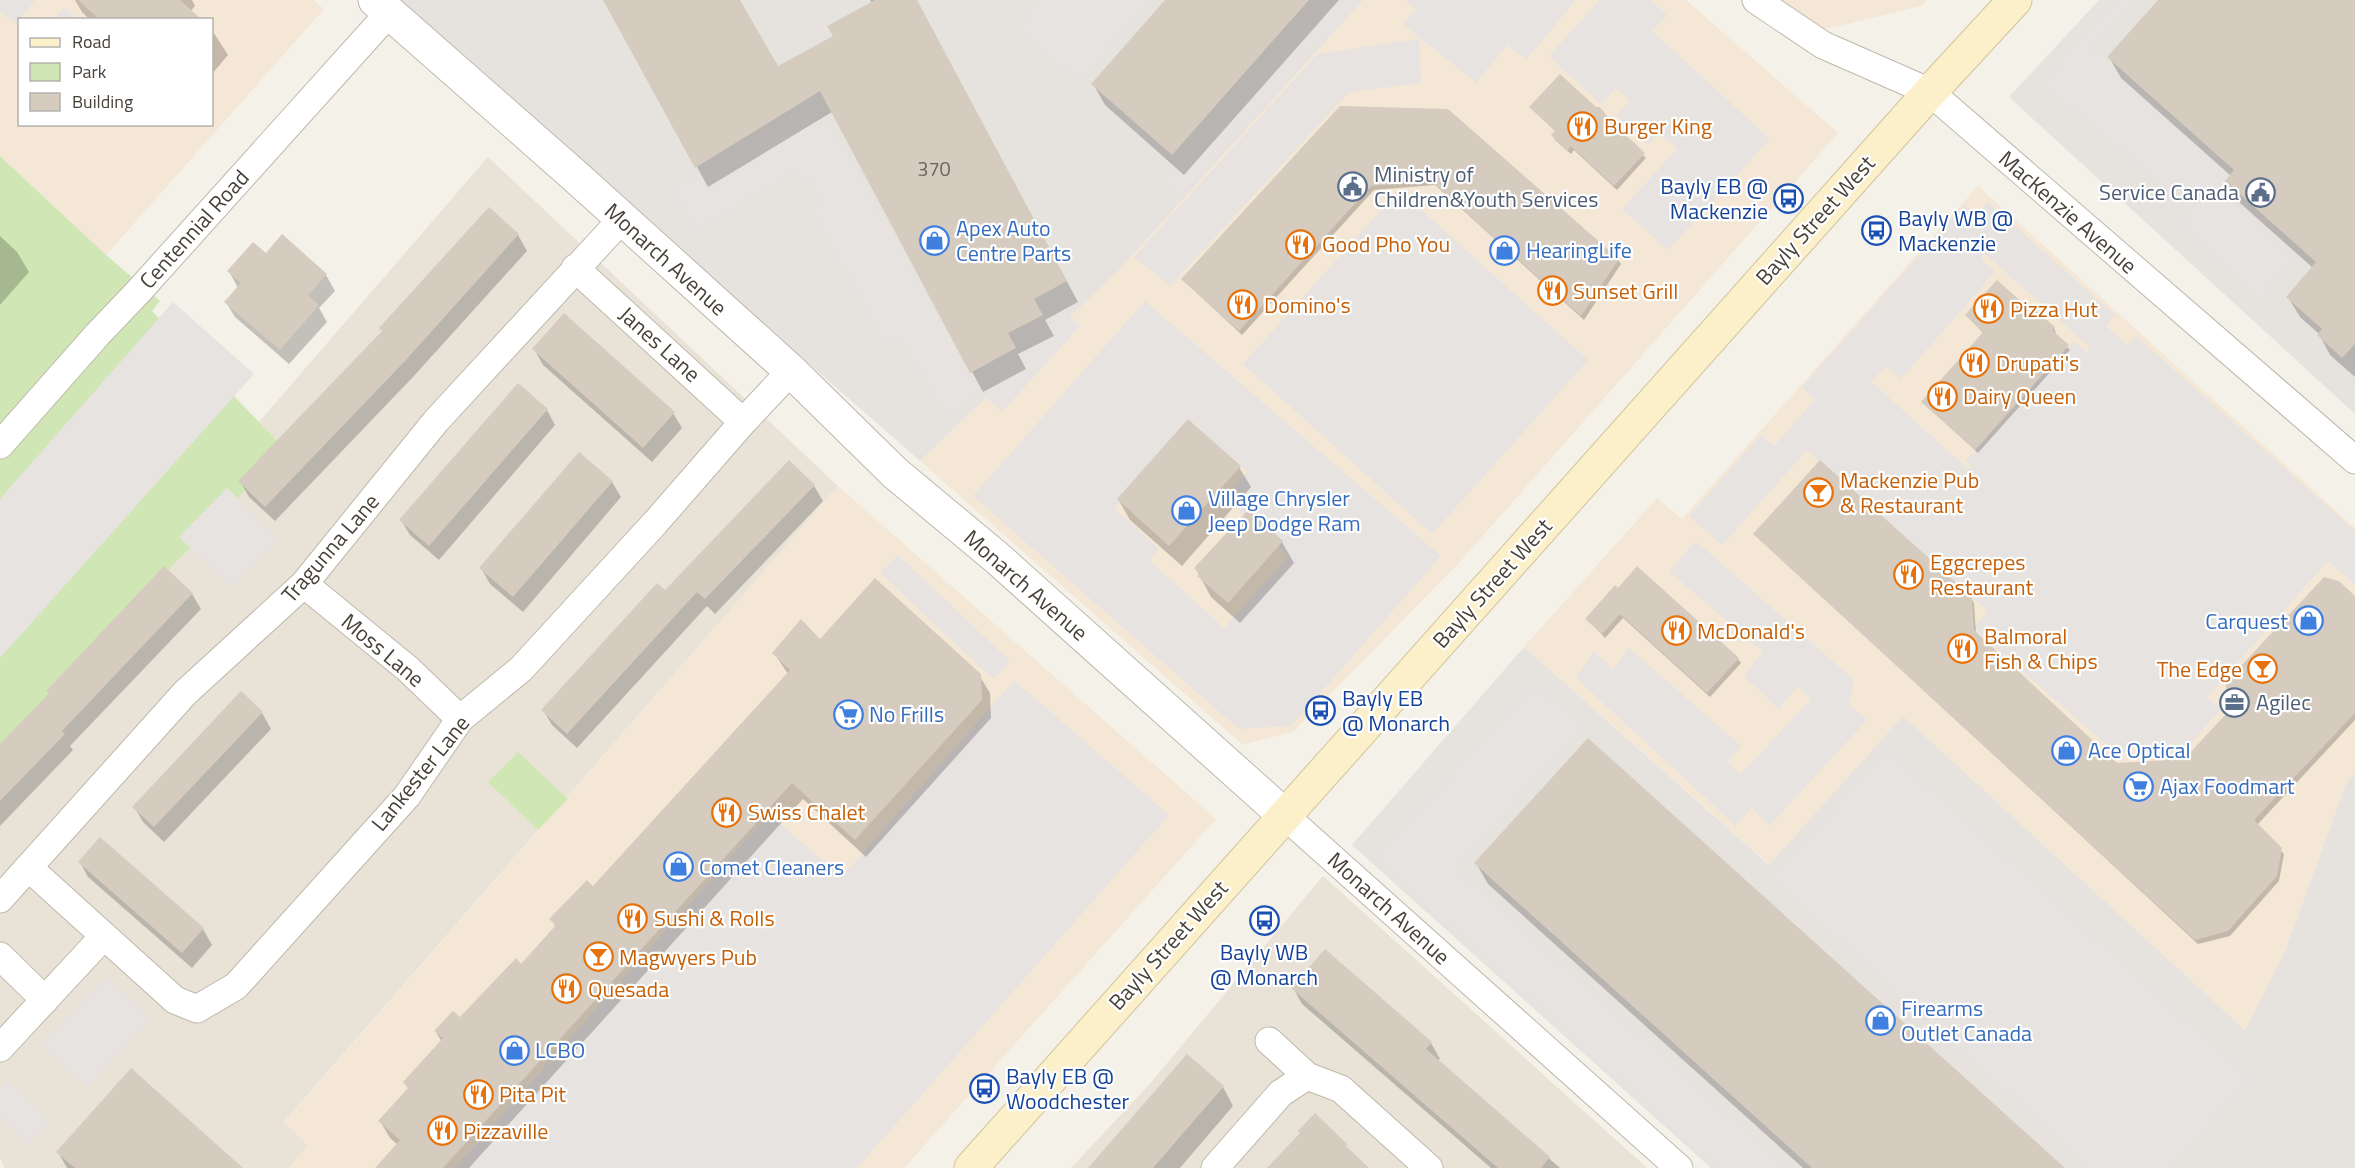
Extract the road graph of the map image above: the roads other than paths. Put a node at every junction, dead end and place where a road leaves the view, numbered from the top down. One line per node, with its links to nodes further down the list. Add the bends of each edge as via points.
1 (1756, 0): 4 (street, MacKenzie Avenue, via 1823,45)
2 (2015, 0): 4 (main road, Bayly Street West)
3 (382, 6): 5 (street, Monarch Avenue); 9 (street, Centennial Road, via 138,292)
4 (1930, 92): 10 (street, MacKenzie Avenue); 13 (main road, Bayly Street West)
5 (622, 219): 6 (street, Tragunna Lane); 7 (street, Monarch Avenue)
6 (575, 268): 8 (street, Janes Lane); 11 (street, Tragunna Lane, via 436,421)
7 (791, 371): 8 (street, Lankester Lane); 13 (street, Monarch Avenue, via 895,473)
8 (743, 422): 12 (street, Lankester Lane, via 521,669)
9 (0, 445)
10 (2355, 460)
11 (304, 584): 12 (street, Moss Lane, via 408,669); 14 (street, Tragunna Lane, via 185,693)
12 (460, 719): 16 (street, Lankester Lane, via 407,796 236,986 197,1009 175,1000)
13 (1284, 815): 22 (main road, Bayly Street West); 25 (street, Monarch Avenue)
14 (29, 868): 15 (street, Tragunna Lane); 16 (street, Lankester Lane)
15 (0, 899)
16 (103, 937): 18 (street)
17 (0, 956): 18 (street)
18 (45, 1000): 20 (street)
19 (1269, 1041): 21 (street)
20 (0, 1048)
21 (1307, 1076): 23 (street, via 1281,1093); 24 (street, via 1341,1089)
22 (974, 1166)
23 (1215, 1168)
24 (1429, 1168)
25 (1679, 1168)

